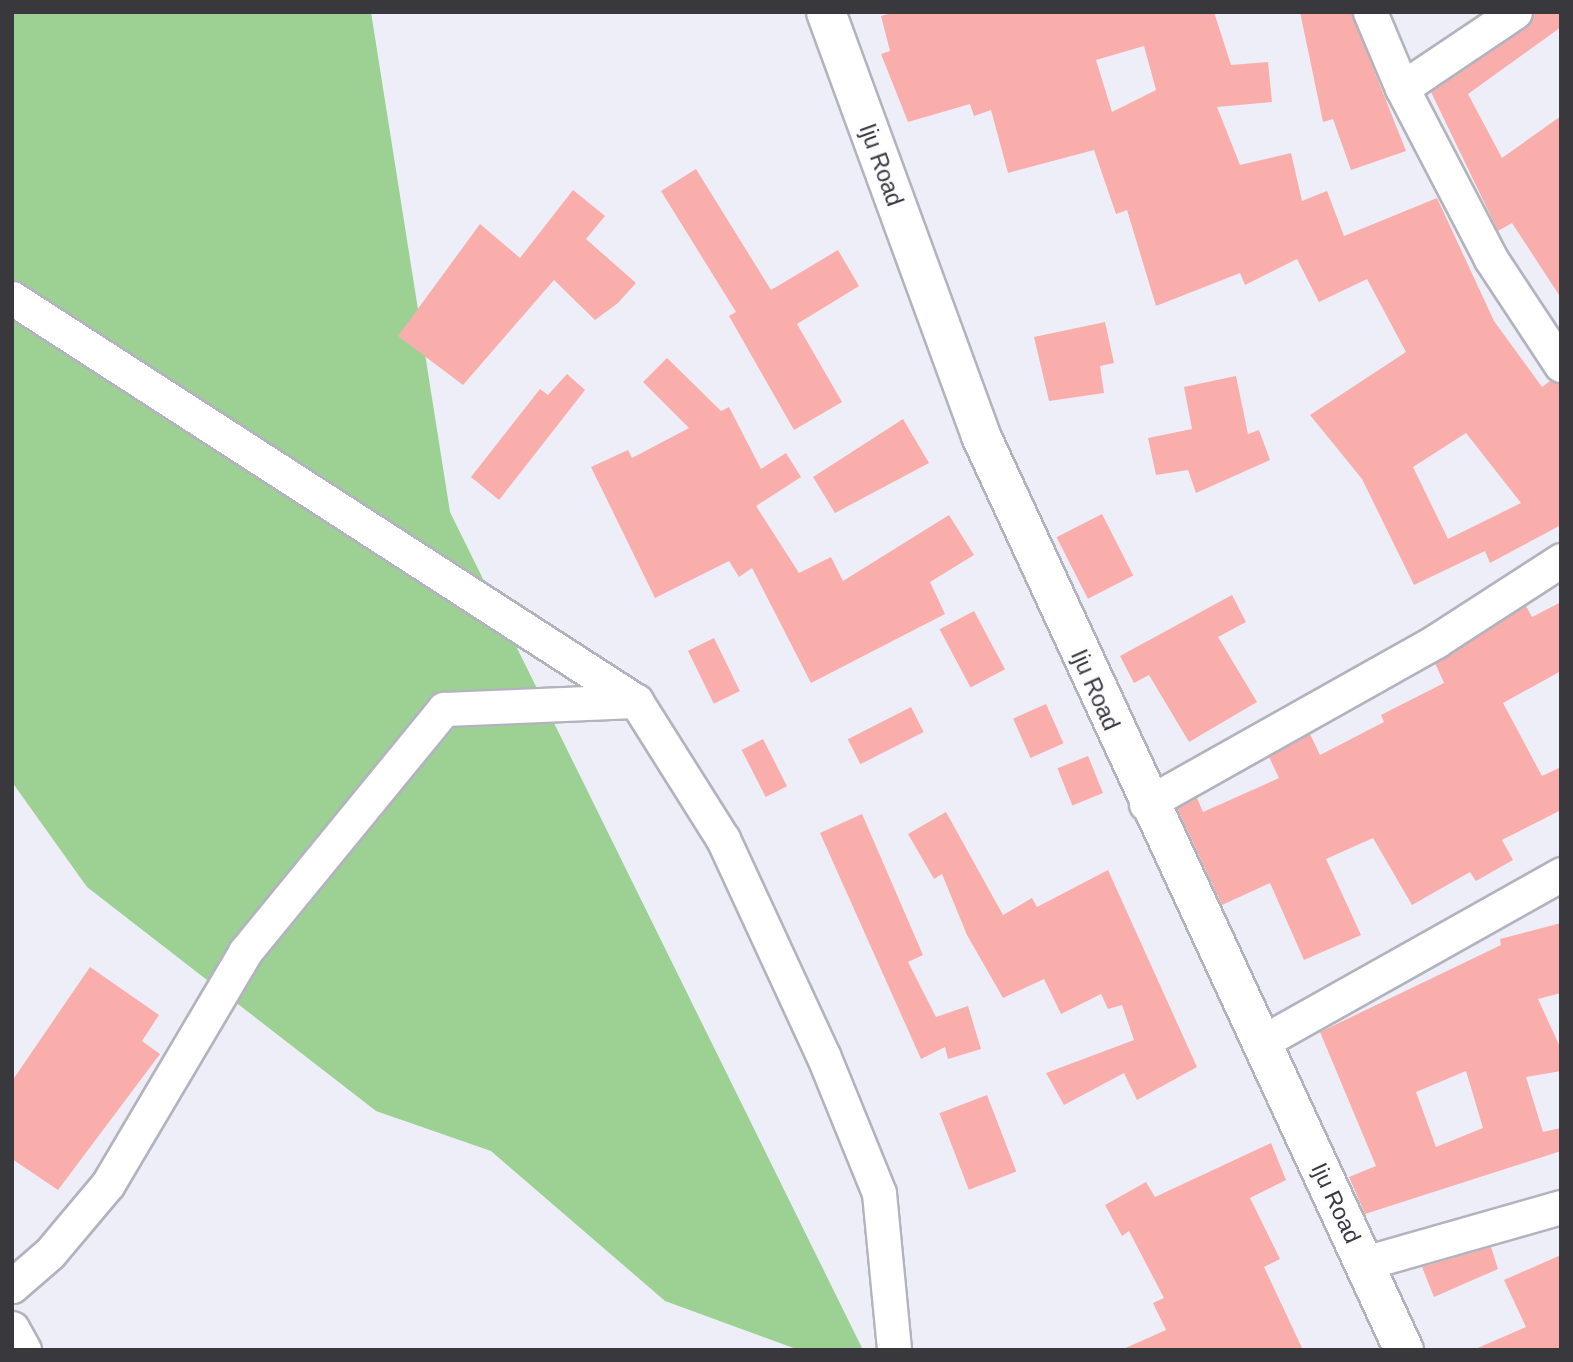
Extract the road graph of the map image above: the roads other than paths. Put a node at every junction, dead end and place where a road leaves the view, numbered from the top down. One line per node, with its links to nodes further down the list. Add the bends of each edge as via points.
1 (826, 12): 9 (main road, Iju Road, via 981,436)
2 (1370, 12): 4 (street)
3 (1515, 12): 4 (street)
4 (1402, 88): 6 (street, via 1491,260)
5 (12, 298): 8 (street)
6 (1561, 365)
7 (1561, 560): 9 (street, via 1436,641)
8 (636, 701): 14 (street, via 444,709 245,952 108,1184 50,1253); 17 (street, via 723,839 823,1055 879,1193)
9 (1146, 804): 11 (main road, Iju Road)
10 (1561, 874): 11 (street)
11 (1262, 1042): 13 (main road, Iju Road)
12 (1561, 1208): 13 (street)
13 (1364, 1263): 18 (main road, Iju Road)
14 (12, 1286)
15 (12, 1328): 16 (street)
16 (24, 1350)
17 (894, 1350)
18 (1404, 1350)

